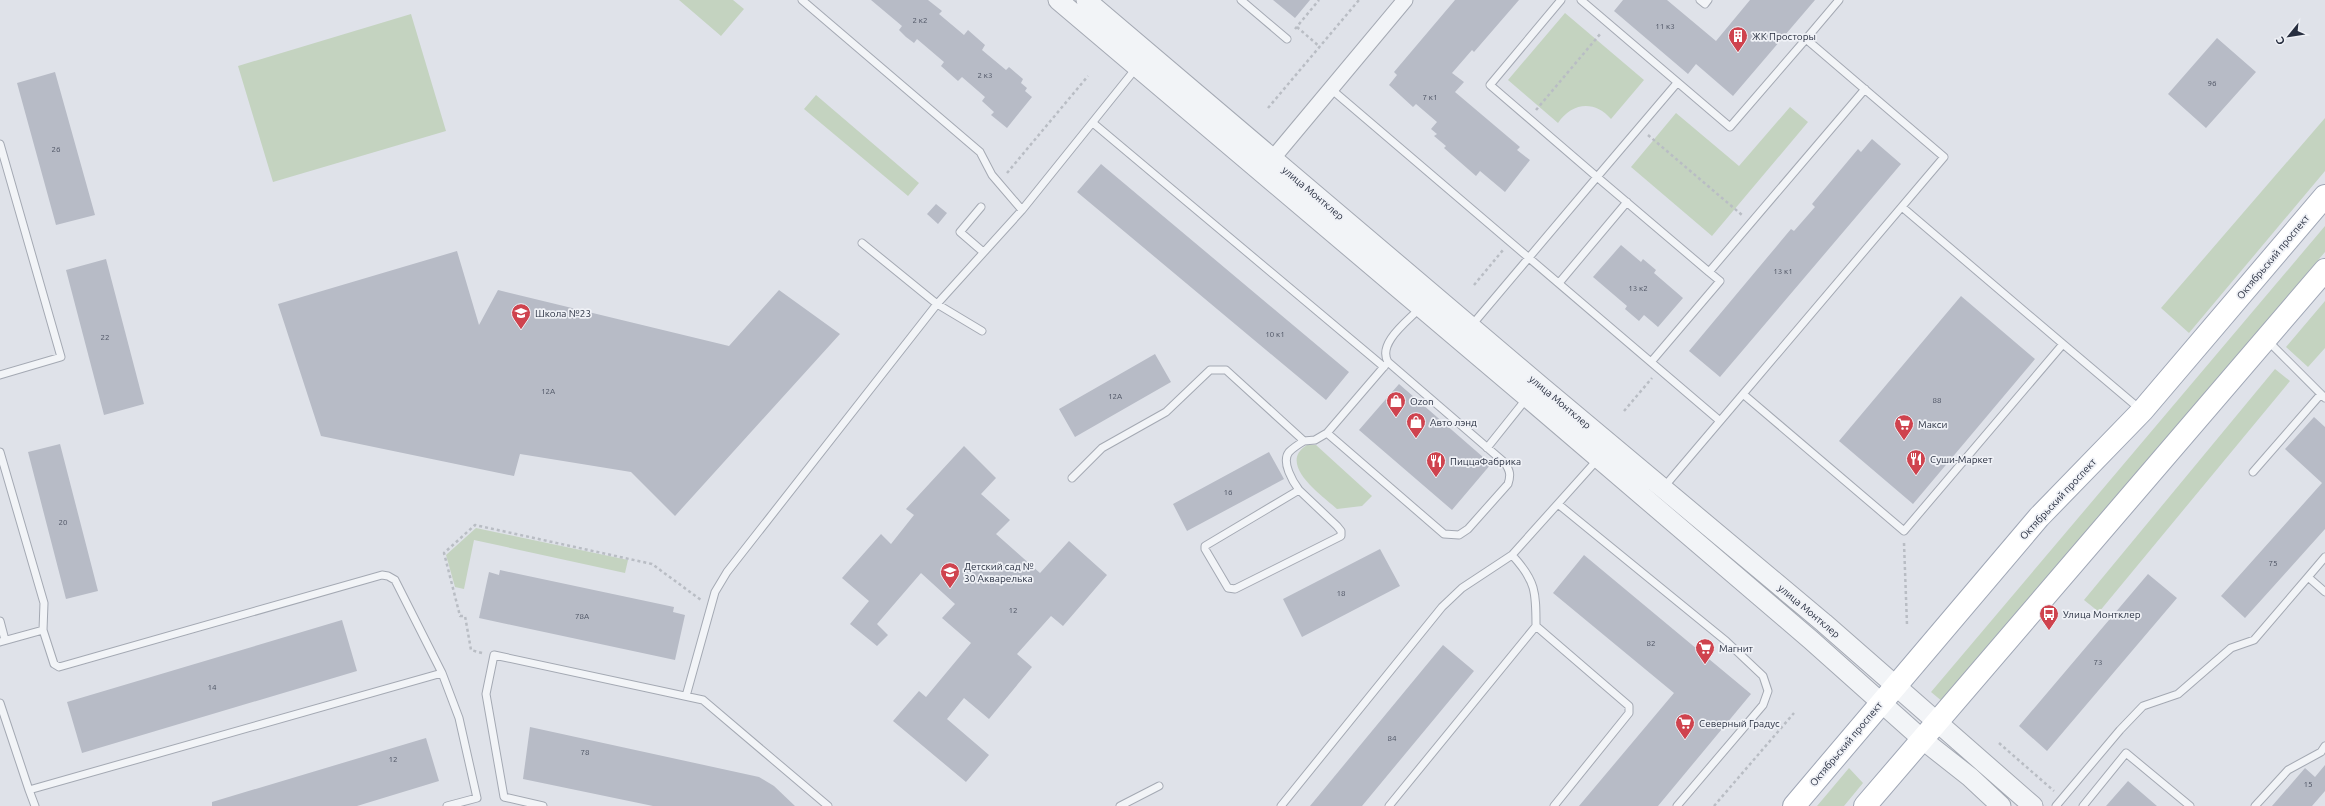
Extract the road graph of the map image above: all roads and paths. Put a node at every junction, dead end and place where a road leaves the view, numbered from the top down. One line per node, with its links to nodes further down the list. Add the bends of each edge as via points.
1 (802, 0): 30 (lane, via 980,152)
2 (1058, 0): 18 (street, улица Монтклер)
3 (1086, 0): 28 (street, улица Монтклер)
4 (1241, 0): 15 (lane)
5 (1319, 0): 14 (path)
6 (1359, 0): 17 (path)
7 (1405, 0): 21 (street)
8 (1562, 0): 24 (lane, via 1490,85)
9 (1581, 0): 13 (lane)
10 (1700, 0): 11 (lane, via 1705,4)
11 (1708, 0)
12 (1839, 0): 16 (lane)
13 (1609, 24): 20 (lane); 24 (path)
14 (1297, 27): 15 (path); 17 (path)
15 (1286, 38)
16 (1806, 39): 20 (lane, via 1730,127); 22 (lane)
17 (1320, 47): 23 (path)
18 (1137, 67): 25 (lane); 46 (street, улица Монтклер)
19 (1088, 76): 30 (path)
20 (1677, 83): 26 (lane)
21 (1330, 89): 28 (street); 37 (lane)
22 (1865, 89): 34 (lane, via 1944,157); 36 (lane)
23 (1268, 108)
24 (1529, 118): 29 (lane)
25 (1093, 123): 35 (lane); 52 (lane)
26 (1640, 128): 29 (lane); 36 (path)
27 (0, 144): 54 (lane, via 61,357)
28 (1273, 158): 47 (street, улица Монтклер)
29 (1597, 177): 32 (lane); 40 (lane)
30 (999, 183): 35 (lane)
31 (2325, 196): 59 (main road, Октябрьский проспект)
32 (1627, 202): 42 (lane); 43 (lane)
33 (981, 207): 39 (lane, via 960,232)
34 (1902, 207): 50 (lane); 55 (lane)
35 (1022, 210): 39 (lane)
36 (1751, 223): 42 (lane)
37 (1510, 242): 40 (lane); 44 (path)
38 (862, 243): 45 (lane)
39 (982, 252): 45 (lane)
40 (1529, 258): 43 (lane); 47 (lane)
41 (2325, 270): 49 (main road)
42 (1709, 272): 51 (lane, via 1720,281)
43 (1559, 283): 51 (lane)
44 (1474, 285)
45 (936, 304): 48 (lane); 76 (lane, via 727,572 715,592)
46 (1420, 307): 52 (lane, via 1386,345); 57 (street, улица Монтклер)
47 (1470, 326): 68 (street, улица Монтклер)
48 (982, 332)
49 (2267, 340): 56 (lane); 89 (main road)
50 (2063, 344): 59 (lane); 71 (lane)
51 (1651, 362): 53 (lane)
52 (1386, 365): 61 (lane); 63 (lane)
53 (1660, 369): 58 (path); 60 (lane)
54 (0, 375)
55 (1743, 394): 60 (lane); 71 (lane)
56 (2323, 396): 66 (lane)
57 (1528, 398): 63 (lane); 65 (street, улица Монтклер)
58 (1624, 411)
59 (2142, 411): 84 (main road, Октябрьский проспект, via 2039,517)
60 (1720, 421): 68 (lane)
61 (1327, 433): 62 (lane, via 1315,440); 63 (lane, via 1444,534 1452,536 1468,529 1508,484 1510,477 1505,463)
62 (1304, 441): 67 (lane, via 1226,370 1215,368 1204,373 1166,412 1102,448); 69 (lane, via 1289,452 1286,462)
63 (1487, 448)
64 (0, 452): 80 (lane, via 44,603)
65 (1598, 459): 70 (lane); 87 (street, улица Монтклер)
66 (2253, 472)
67 (1072, 478)
68 (1663, 489): 84 (street, улица Монтклер)
69 (1299, 490): 69 (lane, via 1337,526 1341,536 1235,589 1228,588 1205,546)
70 (1558, 504): 72 (lane); 104 (lane, via 1726,641 1763,676 1768,691 1763,705)
71 (1904, 531): 78 (path)
72 (1512, 555): 79 (lane, via 1524,568 1536,592); 101 (lane, via 1462,588 1442,607)
73 (2325, 558): 74 (lane)
74 (2308, 577): 75 (lane); 95 (lane, via 2254,640 2231,648 2178,694 2143,706)
75 (2325, 592)
76 (711, 607): 82 (path, via 652,564 475,525 444,553 460,616 465,616); 85 (lane)
77 (0, 620): 81 (lane)
78 (1907, 625)
79 (1536, 626): 102 (lane); 103 (lane, via 1629,706 1629,713)
80 (43, 630): 81 (lane); 83 (lane, via 54,664 59,667 382,575 395,580)
81 (3, 641)
82 (471, 650)
83 (442, 673): 94 (lane); 97 (lane, via 459,718 476,798)
84 (1895, 685): 87 (main road, Октябрьский проспект); 89 (street, улица Монтклер)
85 (686, 696): 98 (lane, via 494,655 486,694 504,798); 99 (lane, via 703,700)
86 (0, 703): 94 (lane)
87 (1881, 703): 90 (street, улица Монтклер); 106 (main road, Октябрьский проспект)
88 (1794, 713): 105 (path)
89 (1937, 722): 90 (main road); 109 (street, улица Монтклер)
90 (1923, 740): 107 (main road); 108 (street, улица Монтклер, via 1970,777)
91 (1999, 743): 95 (path)
92 (2325, 746): 113 (lane, via 2321,752 2288,770)
93 (1159, 786): 100 (lane)
94 (30, 790): 96 (lane)
95 (2062, 798): 110 (lane)
96 (35, 806)
97 (447, 806)
98 (543, 806)
99 (828, 806)
100 (1120, 806)
101 (1281, 806)
102 (1389, 806)
103 (1554, 806)
104 (1677, 806)
105 (1714, 806)
106 (1794, 806)
107 (1865, 806)
108 (2001, 806)
109 (2033, 806)
110 (2056, 806)
111 (2083, 806): 112 (lane, via 2126,753)
112 (2190, 806)
113 (2255, 806)

